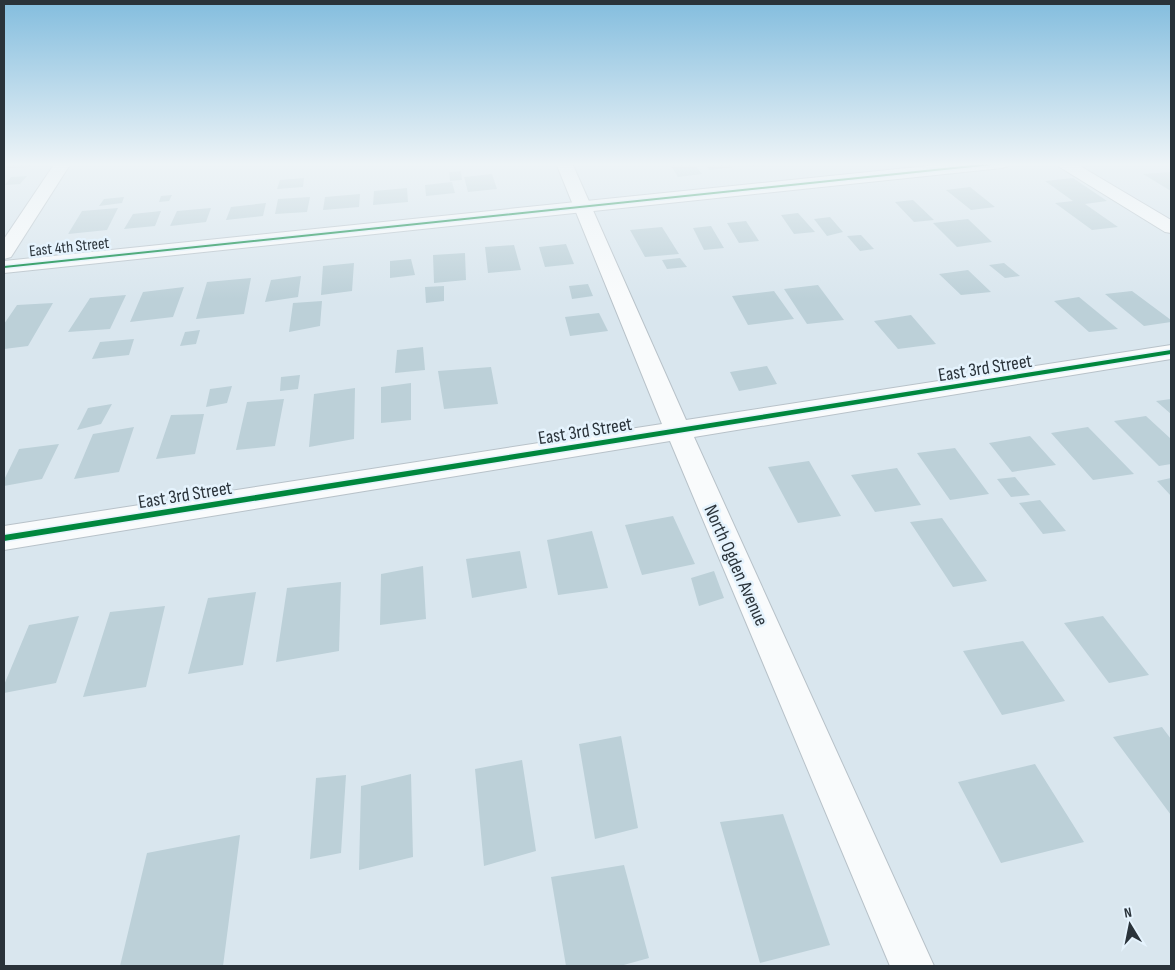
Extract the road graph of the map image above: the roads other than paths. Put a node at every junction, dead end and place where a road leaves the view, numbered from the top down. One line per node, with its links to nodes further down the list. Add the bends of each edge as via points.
1 (33, 208): 6 (street)
2 (561, 208): 7 (street, East 4th Street)
3 (584, 208): 9 (street, North Ogden Avenue)
4 (1139, 208): 5 (street)
5 (1171, 228)
6 (4, 253)
7 (4, 267)
8 (1171, 352): 9 (street, East 3rd Street)
9 (677, 431): 10 (street, East 3rd Street); 11 (street, North Ogden Avenue)
10 (4, 538)
11 (912, 966)

